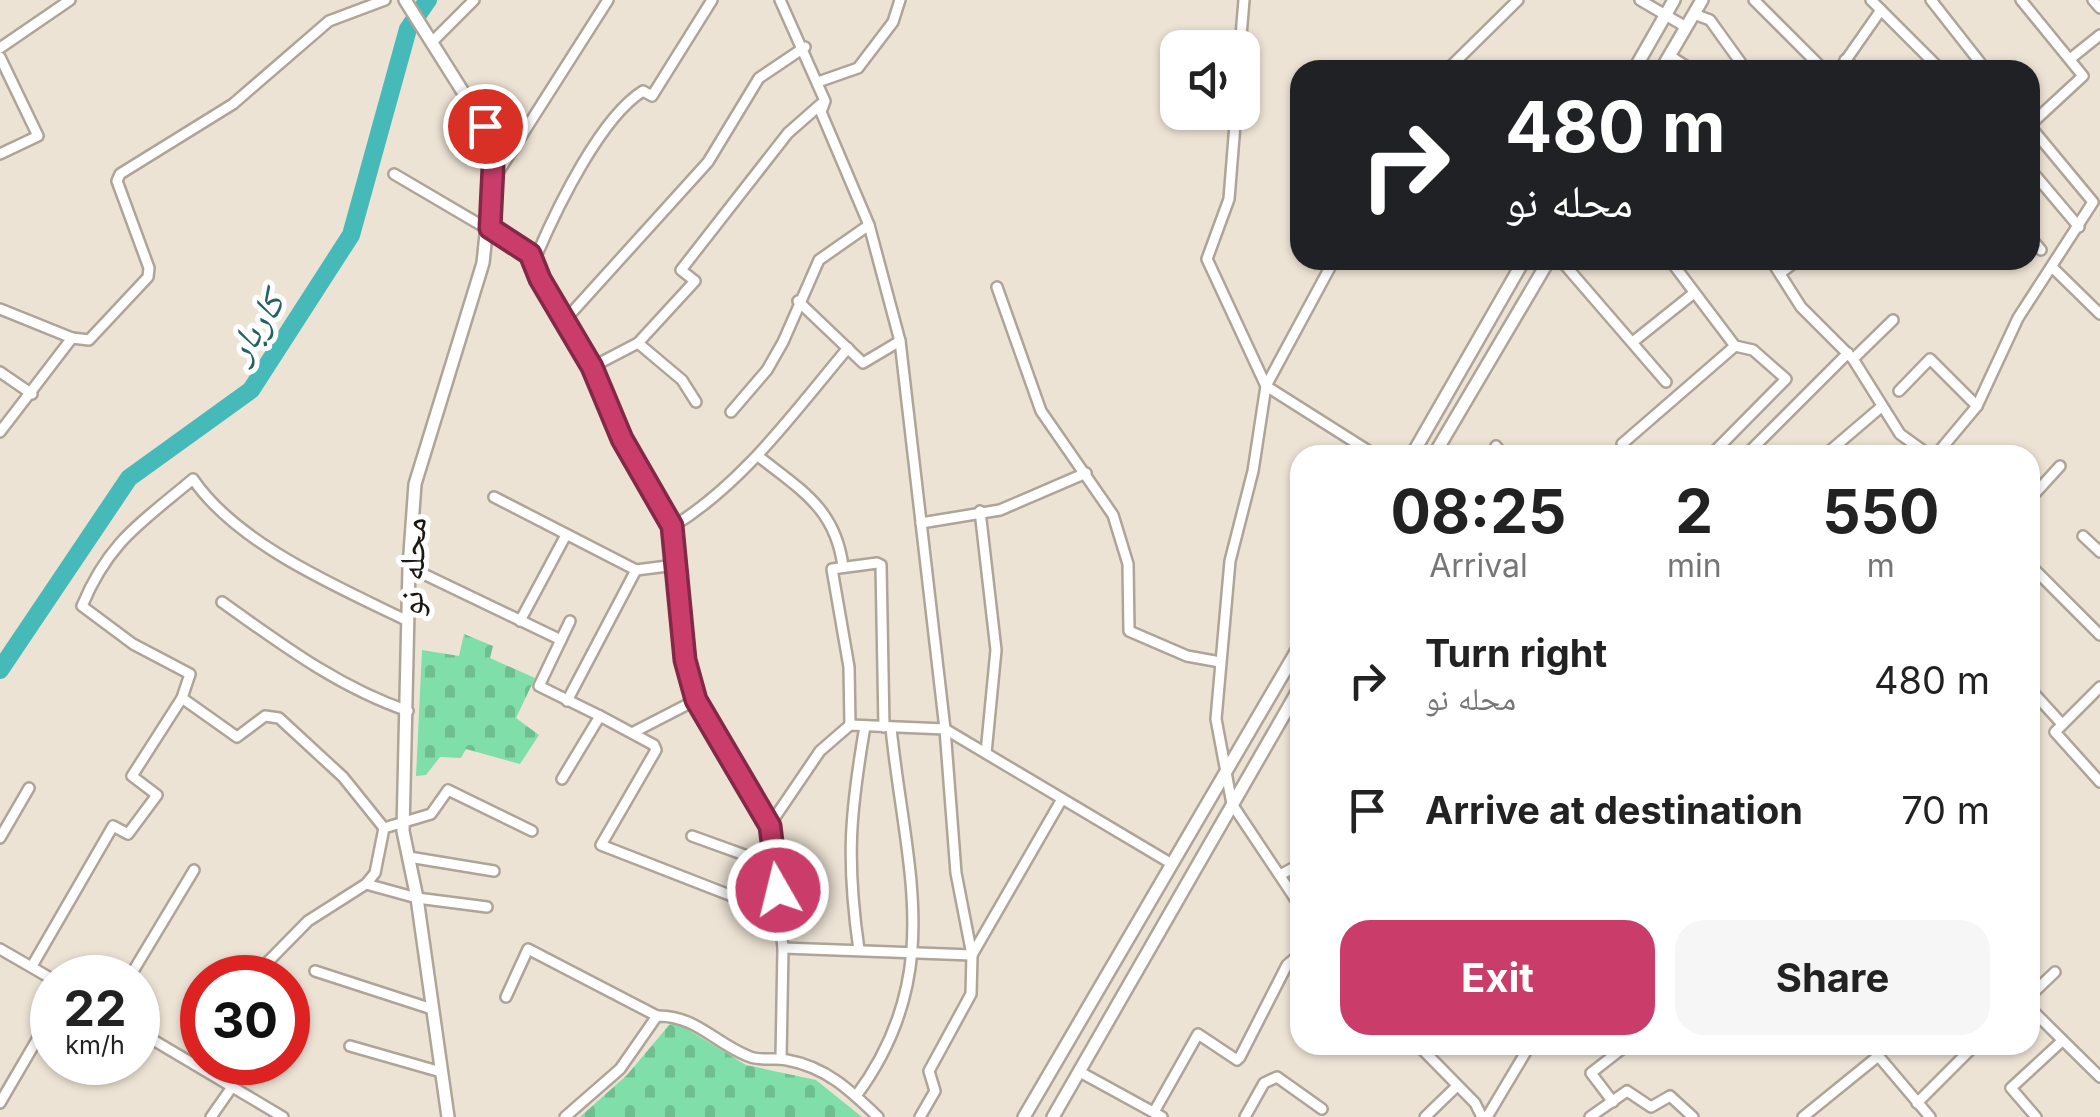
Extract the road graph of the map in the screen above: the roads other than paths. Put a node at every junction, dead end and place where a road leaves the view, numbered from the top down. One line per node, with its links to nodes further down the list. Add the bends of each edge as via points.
1 (70, 0): 26 (street)
2 (385, 0): 68 (street, via 329,22 233,104 120,174 148,277 89,340)
3 (405, 0): 24 (street, محله نو)
4 (474, 0): 24 (street)
5 (608, 0): 47 (street)
6 (712, 0): 52 (street, via 652,96 643,91 631,98 596,146 562,196 538,252)
7 (780, 0): 25 (street)
8 (900, 0): 39 (street, via 893,22 858,68)
9 (1244, 0): 22 (street)
10 (1518, 0): 30 (street)
11 (1640, 0): 20 (street)
12 (1674, 0): 20 (street)
13 (1702, 0): 19 (street)
14 (1754, 0): 35 (street)
15 (1870, 0): 18 (street)
16 (1931, 0): 38 (street)
17 (2020, 0): 29 (street)
18 (1881, 10): 36 (street); 37 (street)
19 (1694, 14): 21 (street); 34 (street, via 1710,20)
20 (1666, 15): 21 (street); 31 (street)
21 (1686, 28): 27 (street)
22 (1242, 30)
23 (2100, 35): 29 (street)
24 (434, 40): 47 (street, محله نو, via 485,126)
25 (804, 47): 39 (street); 66 (street, via 759,78 708,162)
26 (0, 48)
27 (1670, 56): 32 (street); 33 (street)
28 (0, 57): 44 (street, via 38,136)
29 (2070, 59): 41 (street, via 2084,76)
30 (1457, 60)
31 (1640, 60)
32 (1668, 60)
33 (1676, 60)
34 (1739, 60)
35 (1814, 60)
36 (1845, 60)
37 (1932, 60)
38 (1978, 60)
39 (818, 82): 40 (street)
40 (825, 101): 49 (street, via 821,112); 70 (street, via 788,134 680,270 695,281)
41 (2040, 116)
42 (1235, 130): 78 (street, via 1229,199 1207,260)
43 (2040, 136): 48 (street)
44 (0, 154)
45 (394, 174): 51 (street)
46 (2040, 181): 50 (street)
47 (492, 182): 51 (street, محله نو)
48 (2096, 199): 50 (street)
49 (869, 225): 63 (street, via 819,260); 71 (street)
50 (2079, 227): 53 (street)
51 (490, 228): 52 (street); 107 (street, محله نو, via 415,484)
52 (530, 254): 66 (street)
53 (2052, 267): 65 (street); 82 (street, via 2018,318)
54 (1329, 270): 78 (street)
55 (1518, 270): 87 (street)
56 (1543, 270): 88 (street)
57 (1570, 270): 69 (street)
58 (1677, 270): 62 (street)
59 (1785, 270): 60 (street)
60 (1782, 272): 74 (street, via 1801,307)
61 (997, 288): 97 (street, via 1035,398)
62 (1694, 293): 69 (street); 72 (street)
63 (798, 300): 73 (street); 84 (street, via 784,342)
64 (0, 309): 68 (street)
65 (2100, 314)
66 (565, 320): 75 (street)
67 (1893, 320): 74 (street)
68 (72, 338): 80 (street)
69 (1634, 341): 77 (street)
70 (638, 342): 75 (street); 81 (street, via 682,380)
71 (900, 342): 73 (street, via 863,363); 101 (street)
72 (1735, 346): 89 (street); 90 (street, via 1753,350 1786,379)
73 (848, 348): 95 (street)
74 (1850, 356): 83 (street); 91 (street)
75 (592, 367): 102 (street, via 622,439)
76 (0, 372): 80 (street)
77 (1666, 382)
78 (1266, 386): 86 (street); 117 (street, via 1230,561)
79 (1899, 391): 82 (street, via 1930,360)
80 (32, 394): 85 (street)
81 (696, 402)
82 (1977, 406): 94 (street)
83 (1880, 408): 92 (street); 93 (street)
84 (731, 412)
85 (0, 432)
86 (1359, 445)
87 (1418, 445)
88 (1440, 445)
89 (1623, 445)
90 (1721, 445)
91 (1757, 445)
92 (1837, 445)
93 (1917, 445)
94 (1941, 445)
95 (758, 456): 102 (street, via 705,507); 108 (street, via 825,512)
96 (2060, 466): 98 (street)
97 (1086, 472): 100 (street, via 1000,510); 117 (street, via 1124,545 1128,631)
98 (2040, 488)
99 (494, 497): 103 (street)
100 (980, 511): 101 (street); 133 (street, via 996,650)
101 (921, 523): 131 (street)
102 (672, 526): 106 (street)
103 (566, 534): 109 (street); 113 (street)
104 (2083, 536): 105 (street)
105 (2098, 548)
106 (676, 565): 109 (street); 121 (street, via 685,660)
107 (409, 567): 112 (street, محله نو); 113 (street)
108 (843, 567): 128 (street, via 832,568 849,667); 130 (street, via 880,565)
109 (636, 570): 122 (street)
110 (2040, 578): 115 (street)
111 (222, 602): 125 (street, via 326,674)
112 (408, 621): 120 (street, via 326,582 212,508 193,479 116,543 82,606 190,674); 125 (street, محله نو)
113 (520, 621): 116 (street)
114 (570, 621): 116 (street)
115 (2100, 636)
116 (561, 640): 122 (street, via 539,686)
117 (1220, 662): 134 (street, via 1216,720)
118 (1290, 662): 134 (street)
119 (2100, 687): 127 (street)
120 (182, 698): 142 (street, via 237,737 266,716 280,718 343,776); 162 (street, via 132,776 157,795 128,834 113,826)
121 (696, 700): 132 (street); 141 (street)
122 (568, 701): 126 (street)
123 (2040, 701): 127 (street)
124 (1290, 706): 139 (street)
125 (408, 711): 140 (street, محله نو)
126 (600, 716): 132 (street); 135 (street)
127 (2062, 724): 136 (street, via 2055,732)
128 (850, 726): 129 (street); 141 (street, via 820,751)
129 (866, 726): 130 (street); 160 (street, via 848,832)
130 (888, 727): 131 (street); 161 (street)
131 (946, 729): 133 (street); 165 (street, via 956,873)
132 (632, 733): 157 (street, via 656,750 603,847)
133 (986, 753): 138 (street)
134 (1228, 767): 139 (street); 147 (street)
135 (562, 779)
136 (2100, 782)
137 (30, 788): 145 (street)
138 (1062, 798): 147 (street); 165 (street)
139 (1232, 804): 152 (street); 178 (street)
140 (403, 822): 142 (street); 143 (street, via 432,814 448,790); 146 (street, محله نو)
141 (770, 826): 148 (street)
142 (384, 828): 153 (street, via 375,873)
143 (532, 831)
144 (692, 836): 148 (street)
145 (0, 838)
146 (408, 858): 151 (street); 155 (street, محله نو)
147 (1172, 864): 175 (street)
148 (776, 866): 157 (street)
149 (194, 870): 163 (street)
150 (1290, 870): 152 (street)
151 (494, 871)
152 (1282, 874): 154 (street)
153 (366, 884): 155 (street); 164 (street, via 308,921)
154 (1290, 888)
155 (417, 898): 156 (street); 172 (street, محله نو)
156 (487, 907)
157 (782, 915): 158 (street)
158 (783, 948): 160 (street); 185 (street)
159 (0, 949): 167 (street)
160 (859, 950): 161 (street)
161 (915, 950): 165 (street); 192 (street, via 892,1034)
162 (38, 955)
163 (142, 955)
164 (275, 955)
165 (972, 956): 204 (street, via 971,994 930,1071 934,1091)
166 (1290, 962): 198 (street, via 1240,1057 1198,1034)
167 (30, 965)
168 (314, 971): 172 (street)
169 (2055, 972): 170 (street)
170 (2040, 986)
171 (506, 997): 173 (street, via 531,949)
172 (432, 1009): 186 (street, محله نو)
173 (657, 1016): 185 (street, via 683,1017 748,1056); 202 (street, via 620,1070)
174 (2040, 1018): 176 (street)
175 (1073, 1033): 178 (street); 205 (street)
176 (2062, 1041): 188 (street); 214 (street, via 2011,1088)
177 (350, 1046): 186 (street)
178 (1095, 1046): 187 (street)
179 (30, 1051): 193 (street)
180 (1427, 1055): 190 (street)
181 (1524, 1055): 209 (street)
182 (1615, 1055): 194 (street, via 1591,1073)
183 (1965, 1055): 195 (street)
184 (1878, 1057): 195 (street); 212 (street)
185 (780, 1058): 192 (street, via 814,1066)
186 (441, 1072): 201 (street, محله نو)
187 (1080, 1072): 198 (street); 206 (street)
188 (2100, 1077)
189 (229, 1085): 191 (street)
190 (1456, 1086): 208 (street); 209 (street)
191 (232, 1087): 199 (street); 200 (street)
192 (856, 1096): 203 (street)
193 (0, 1102)
194 (1613, 1102): 210 (street); 211 (street, via 1627,1091 1651,1107 1670,1096)
195 (1916, 1103): 213 (street)
196 (1322, 1109): 197 (street, via 1276,1077 1264,1083)
197 (1247, 1114): 207 (street)
198 (1158, 1115)
199 (211, 1117)
200 (283, 1117)
201 (448, 1117)
202 (565, 1117)
203 (878, 1117)
204 (920, 1117)
205 (1024, 1117)
206 (1053, 1117)
207 (1259, 1117)
208 (1425, 1117)
209 (1485, 1117)
210 (1590, 1117)
211 (1694, 1117)
212 (1804, 1117)
213 (1930, 1117)
214 (2036, 1117)

